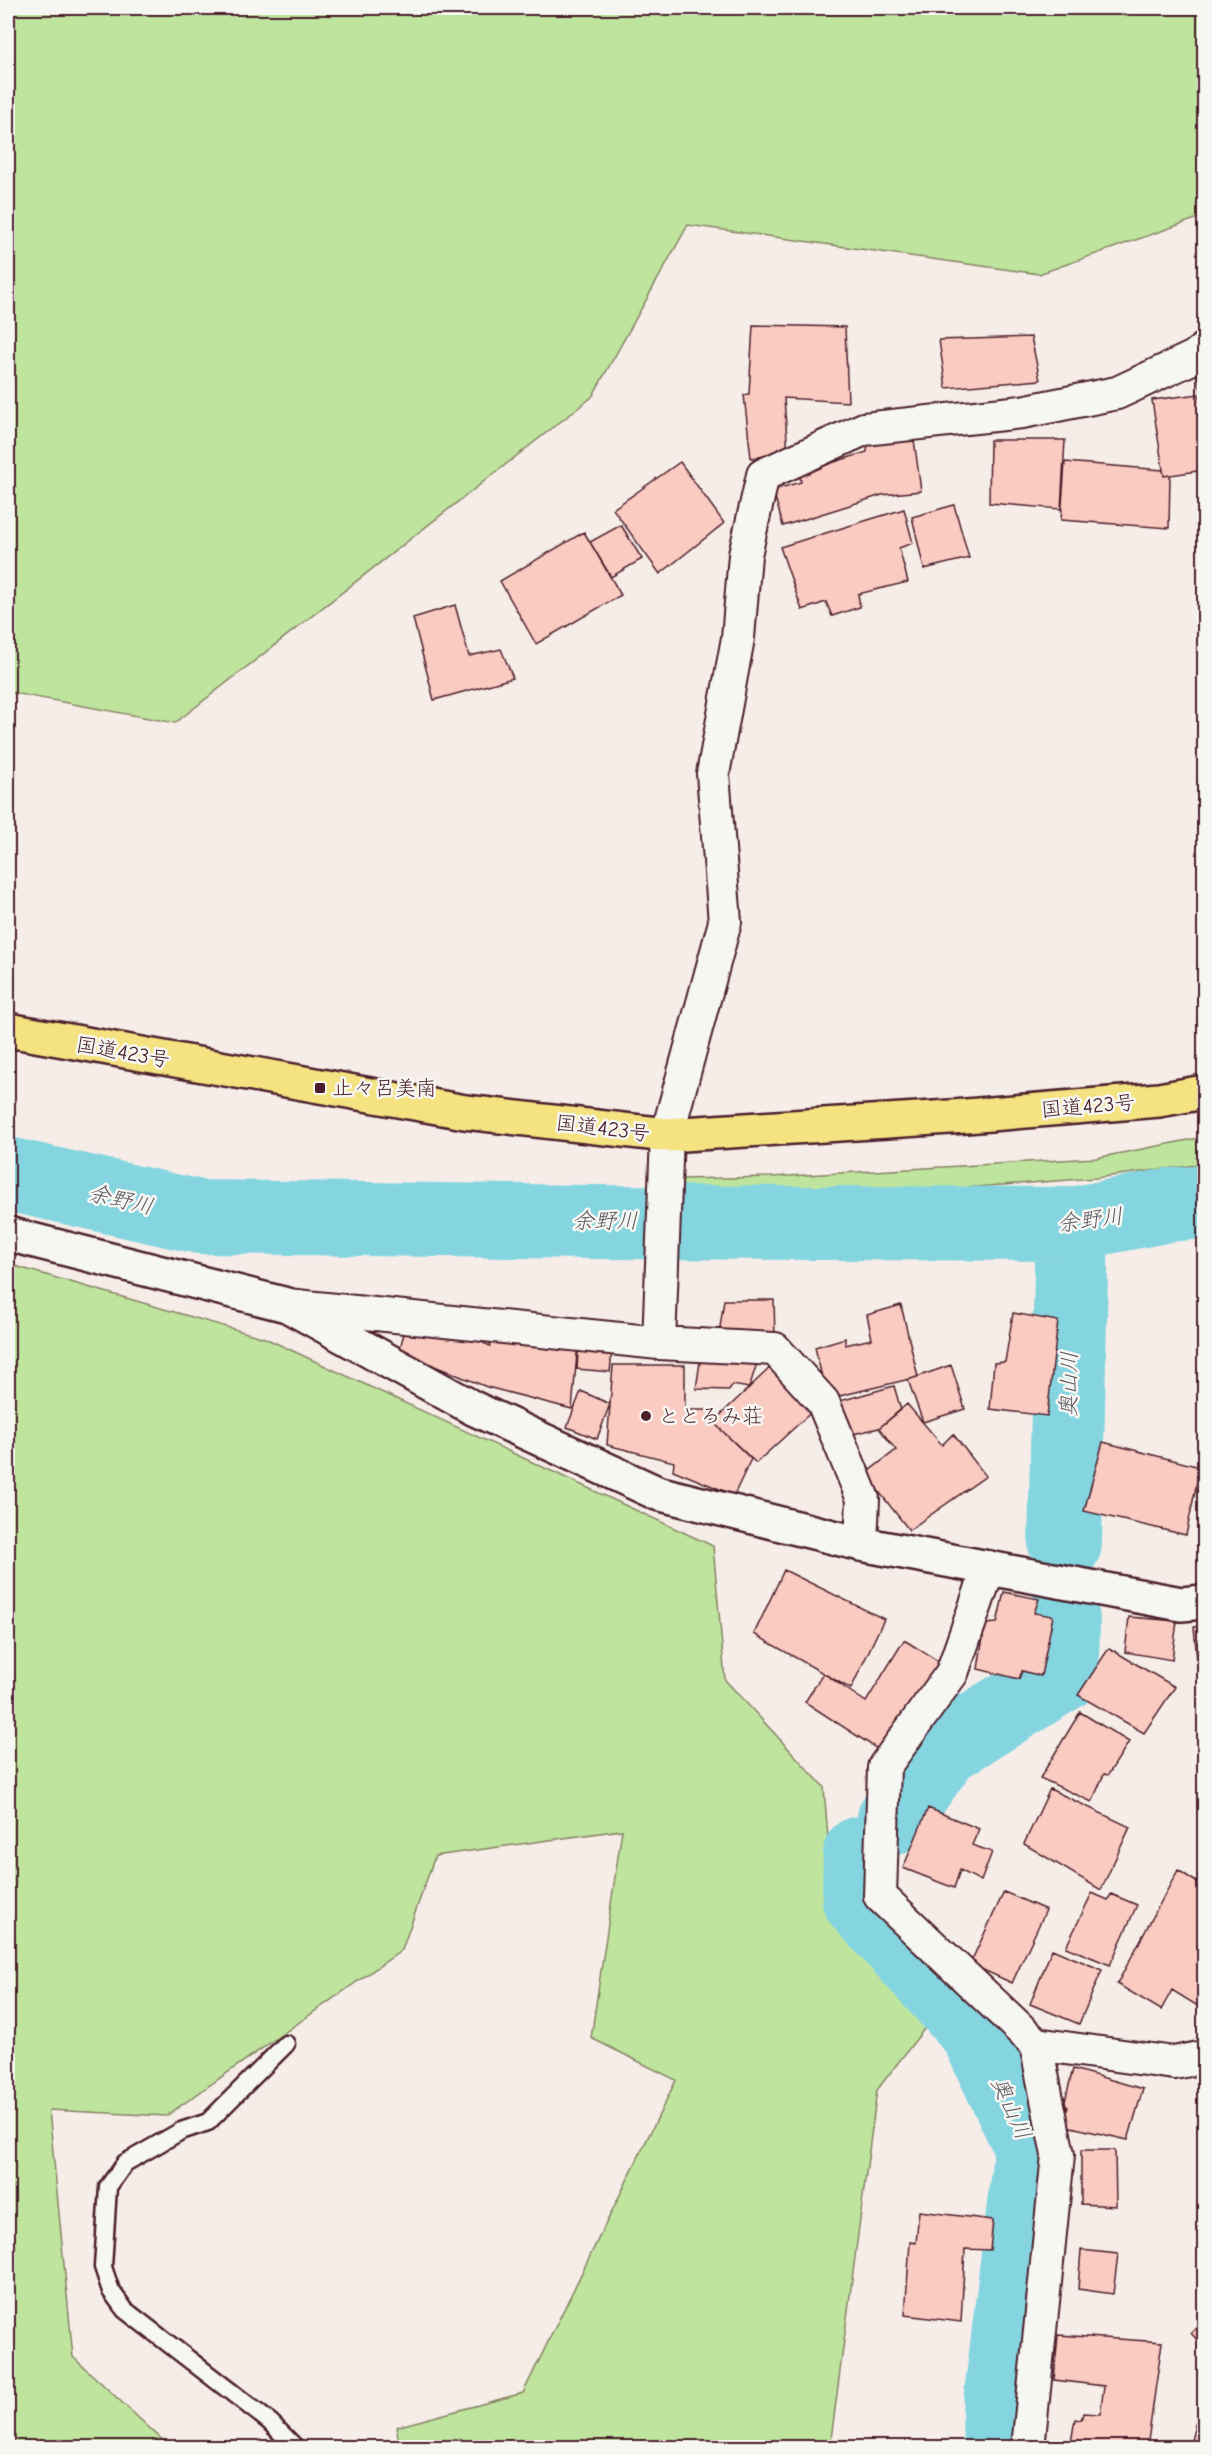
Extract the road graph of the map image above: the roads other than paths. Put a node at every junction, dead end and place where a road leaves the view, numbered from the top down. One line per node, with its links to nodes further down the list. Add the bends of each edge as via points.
1 (1204, 349): 4 (street, via 1117,393 1022,412 864,429 763,475 745,555 738,638 713,774 725,922)
2 (8, 1030): 4 (highway, 国道423号, via 465,1112)
3 (1204, 1092): 4 (highway, 国道423号, via 1158,1100 966,1116)
4 (667, 1135): 7 (street)
5 (8, 1234): 6 (street)
6 (287, 1305): 7 (street); 8 (street, via 473,1407 657,1493)
7 (659, 1343): 8 (street, via 775,1348 823,1402 863,1499)
8 (861, 1544): 9 (street)
9 (989, 1567): 10 (street, via 1181,1604); 12 (street, via 952,1673 884,1767 880,1896)
10 (1204, 1602)
11 (286, 2044): 14 (lane, via 208,2122 181,2131 125,2163 108,2187 103,2267 111,2291 125,2310 270,2422)
12 (1036, 2044): 13 (street, via 1174,2063); 15 (street, via 1058,2155)
13 (1204, 2057)
14 (296, 2448)
15 (1028, 2448)

